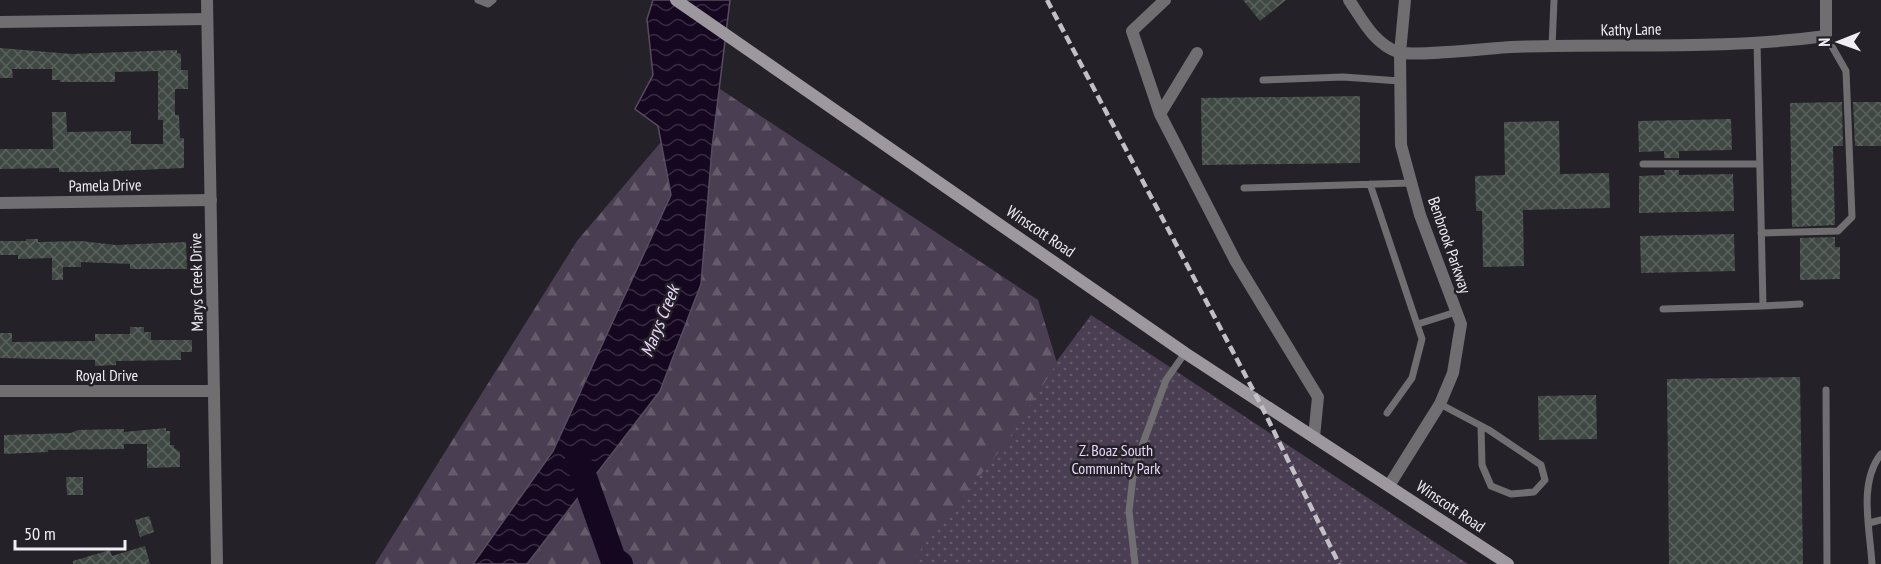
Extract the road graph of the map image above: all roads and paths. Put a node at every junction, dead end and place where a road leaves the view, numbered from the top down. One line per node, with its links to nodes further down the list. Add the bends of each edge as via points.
1 (207, 0): 10 (street, Marys Creek Drive)
2 (478, 0): 3 (lane, via 488,4)
3 (493, 0)
4 (676, 0): 33 (main road, Winscott Road)
5 (1165, 0): 19 (street, via 1132,31)
6 (1349, 0): 16 (street, via 1379,42)
7 (1405, 0): 16 (street, Benbrook Parkway)
8 (1554, 0): 14 (lane)
9 (1826, 0): 12 (street)
10 (207, 19): 11 (street); 25 (street, Marys Creek Drive)
11 (0, 22)
12 (1826, 36): 13 (street, Kathy Lane); 27 (lane, via 1846,71 1852,217 1838,231)
13 (1757, 41): 14 (street, Kathy Lane); 21 (lane)
14 (1552, 47): 16 (street, Kathy Lane)
15 (1197, 53): 19 (street)
16 (1400, 53): 18 (street, Benbrook Parkway)
17 (1263, 80): 18 (lane)
18 (1400, 81): 22 (street, Benbrook Parkway, via 1401,145)
19 (1160, 114): 40 (street, via 1236,262 1318,397)
20 (1643, 164): 21 (lane)
21 (1759, 164): 27 (lane)
22 (1411, 183): 23 (lane); 31 (street, Benbrook Parkway)
23 (1370, 184): 24 (lane); 32 (lane)
24 (1244, 188)
25 (211, 200): 26 (street, Pamela Drive); 36 (street, Marys Creek Drive)
26 (0, 203)
27 (1761, 233): 29 (lane)
28 (1800, 304): 29 (lane)
29 (1763, 306): 30 (lane)
30 (1663, 309)
31 (1456, 312): 32 (lane); 37 (street, Benbrook Parkway, via 1461,324 1453,373)
32 (1418, 324): 38 (lane, via 1422,339 1412,378)
33 (1185, 353): 40 (main road, Winscott Road); 46 (lane, via 1166,380 1134,468 1129,511)
34 (1826, 390): 48 (lane)
35 (0, 391): 36 (street, Royal Drive)
36 (214, 391): 45 (street, Marys Creek Drive)
37 (1440, 404): 39 (lane); 42 (street, Benbrook Parkway)
38 (1387, 413)
39 (1481, 426): 39 (lane, via 1541,465 1545,480 1534,492 1511,494 1491,486 1482,465)
40 (1314, 437): 42 (main road, Winscott Road)
41 (1881, 454): 44 (lane, via 1872,465 1867,484)
42 (1390, 484): 47 (main road, Winscott Road)
43 (1881, 520): 44 (lane)
44 (1869, 524): 49 (lane)
45 (218, 564)
46 (1135, 564)
47 (1508, 564)
48 (1827, 564)
49 (1872, 564)

